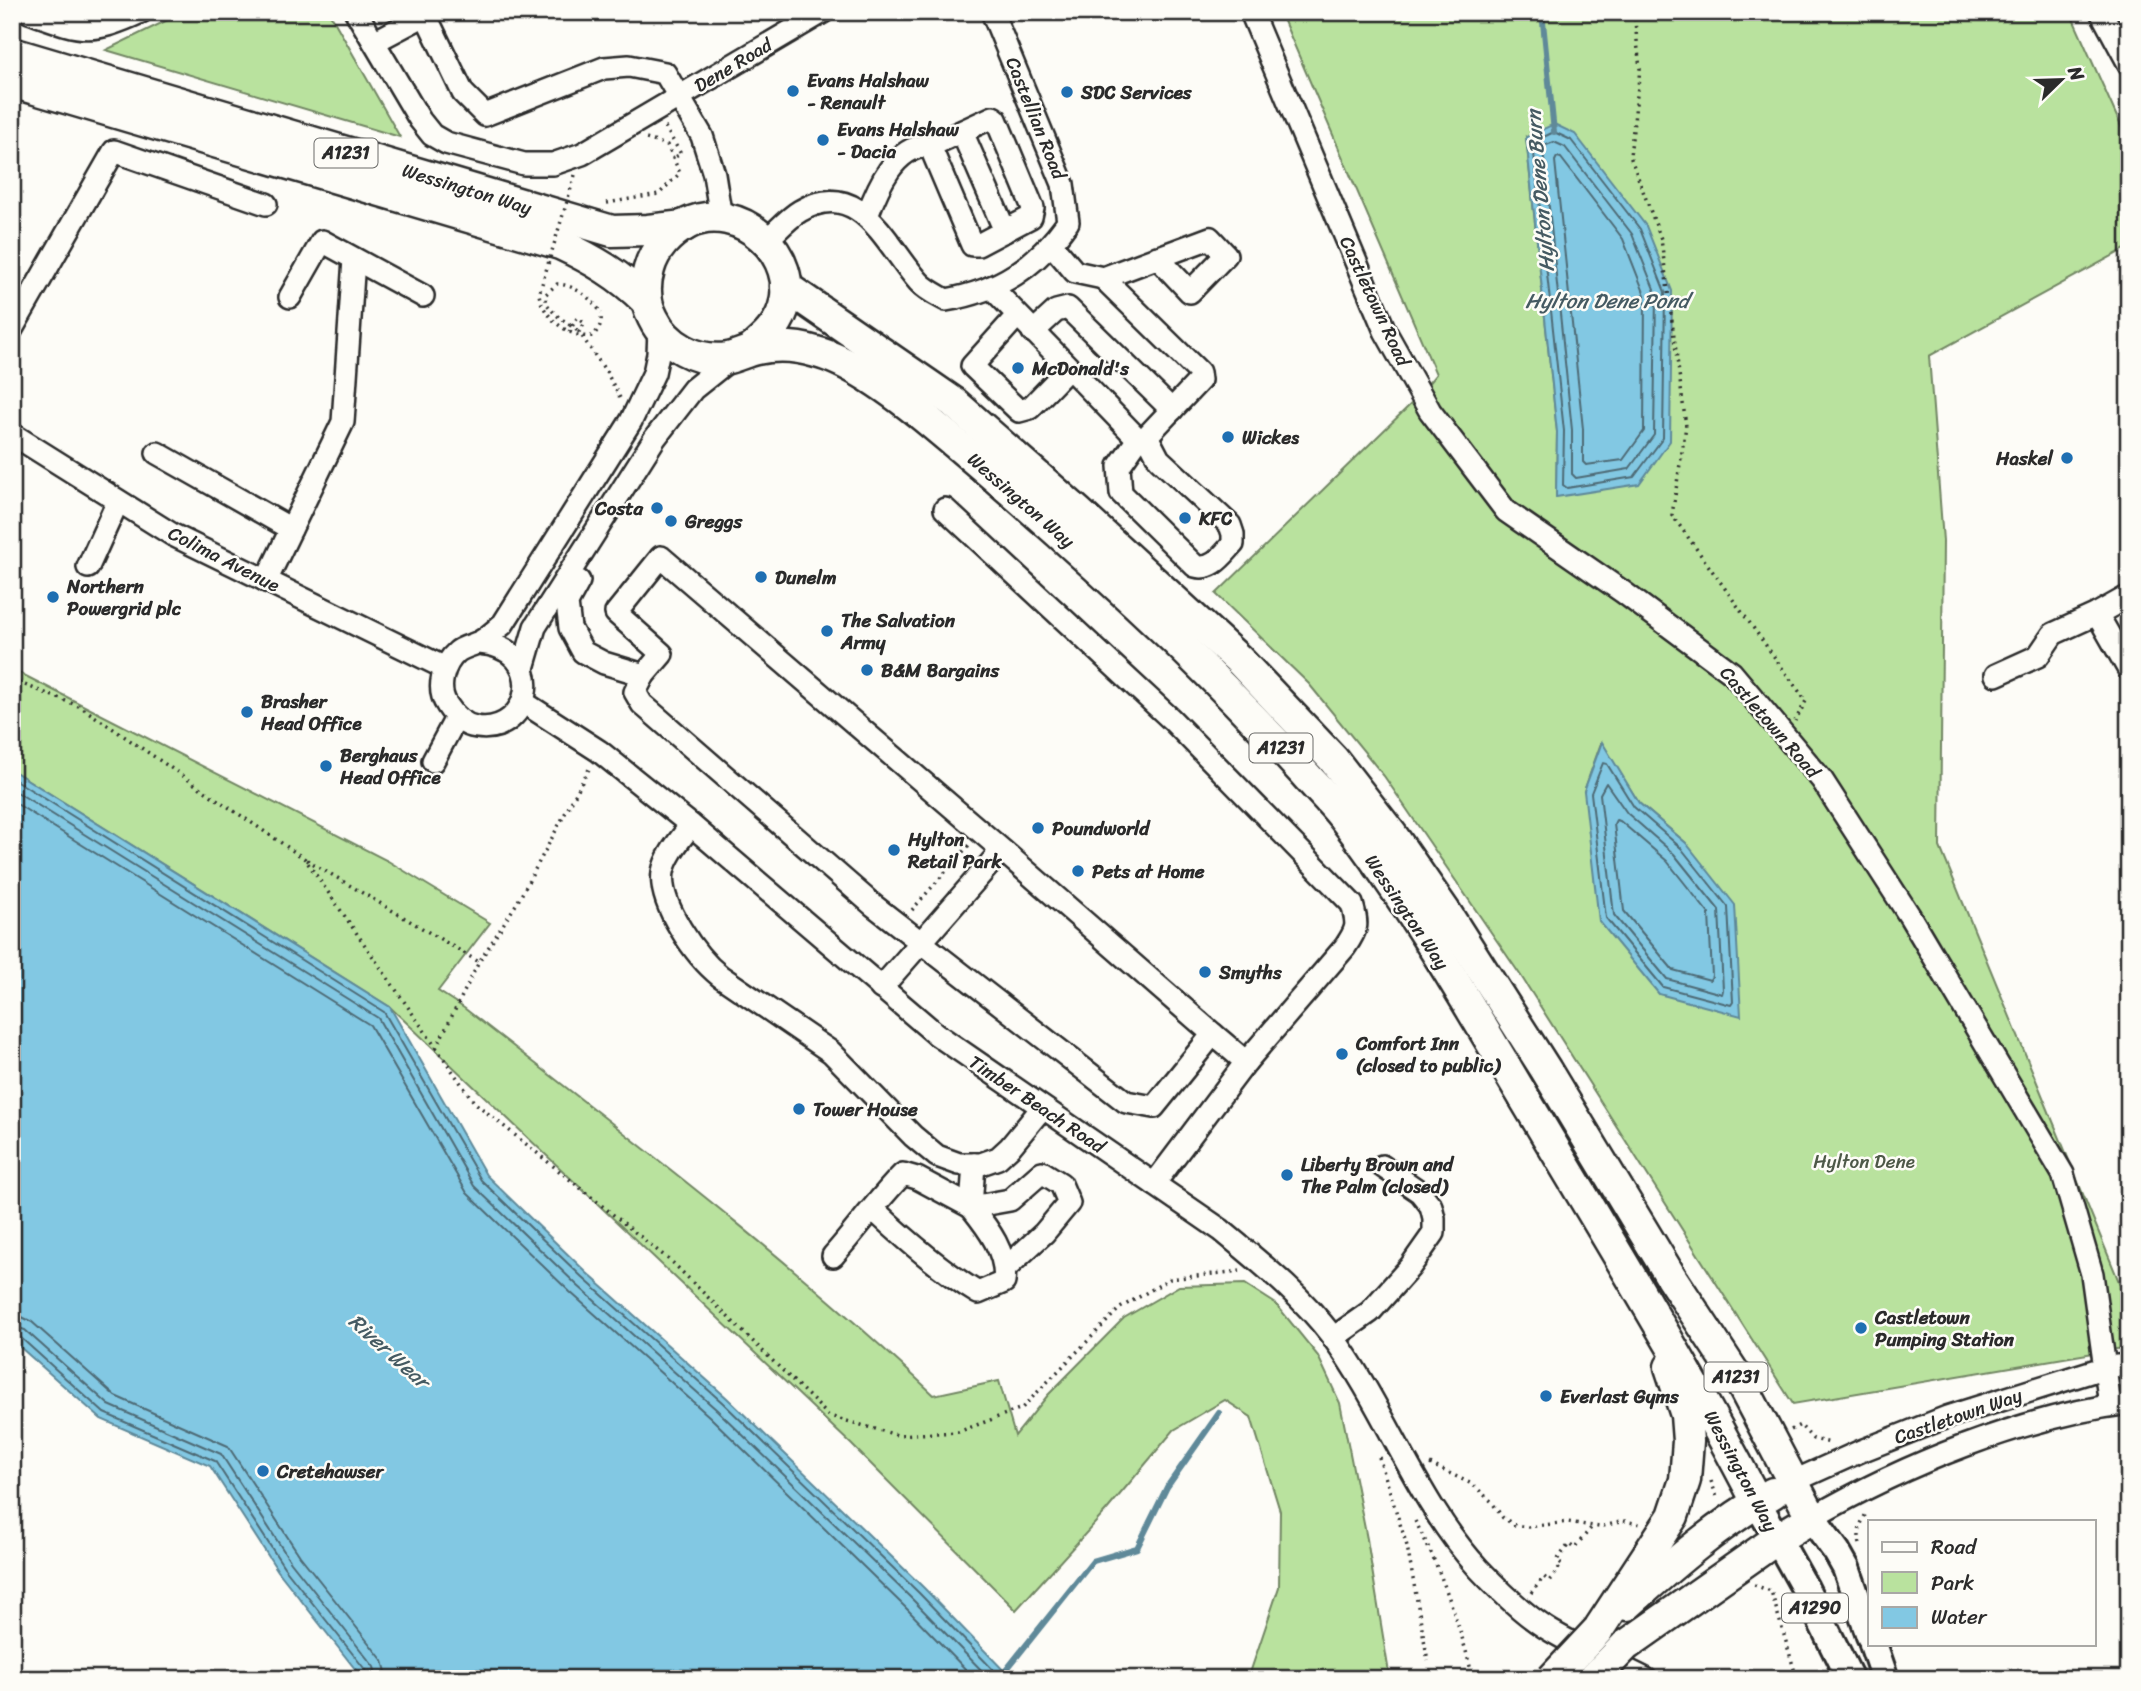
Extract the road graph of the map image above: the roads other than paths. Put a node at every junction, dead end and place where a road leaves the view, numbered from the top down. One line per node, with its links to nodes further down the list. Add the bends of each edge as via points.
1 (29, 12): 2 (street, via 94,29)
2 (141, 12)
3 (356, 12): 9 (street, Dene Road)
4 (823, 12): 13 (street, Dene Road)
5 (992, 12): 22 (street, Castellian Road, via 1063,184 1068,222)
6 (1251, 12): 75 (street, Castletown Road, via 1385,331 1430,411 1506,511 1732,673 1822,780 1909,915 2063,1174 2092,1274)
7 (2101, 12): 11 (street)
8 (424, 14): 9 (street); 13 (street, via 463,93 485,115 604,68 629,66 665,73)
9 (374, 42): 13 (street, Dene Road, via 432,135 524,164 553,164 582,154)
10 (12, 53): 19 (highway, Wessington Way / A1231, via 612,231)
11 (2129, 64)
12 (12, 82): 30 (highway, Wessington Way / A1231, via 559,244 598,262)
13 (680, 97): 18 (street, via 702,136)
14 (962, 132): 15 (street); 20 (street); 20 (street, via 996,119 1032,208 1031,217)
15 (930, 146): 17 (street, via 902,155 879,186); 20 (street, via 972,245)
16 (266, 204): 32 (street, via 114,151)
17 (867, 216): 21 (street, Castellian Road, via 850,204 821,202 798,212); 27 (street, Castellian Road, via 921,285 946,300)
18 (721, 218): 19 (highway, Wessington Way); 21 (highway, via 737,221)
19 (684, 226): 30 (highway, Wessington Way, via 664,240 650,264)
20 (1005, 231)
21 (767, 240): 26 (highway, via 781,262)
22 (1052, 245): 25 (street, via 1075,272); 27 (street, Castellian Road, via 1031,265)
23 (1157, 257): 25 (street)
24 (354, 259): 28 (street); 29 (street, via 322,241); 44 (street, via 343,422)
25 (1103, 278): 37 (street, via 1199,372 1200,380)
26 (786, 287): 35 (highway, via 783,309 769,334); 77 (highway, Wessington Way / A1231, via 953,402 1238,659 1333,759 1446,913 1532,1047 1742,1385)
27 (991, 287): 31 (street)
28 (423, 296)
29 (290, 297)
30 (646, 300): 33 (highway, Wessington Way)
31 (1017, 316): 34 (street); 36 (street, via 972,366 1019,411 1030,408 1063,374)
32 (12, 329)
33 (659, 330): 35 (highway, Wessington Way, via 685,352 712,359); 49 (street, via 654,373 631,421 503,624)
34 (1033, 332): 36 (street); 37 (street, via 1056,311 1068,308)
35 (742, 353): 43 (street, via 693,389); 72 (highway, Wessington Way / A1231, via 786,346 819,352 854,368 922,415 1099,568 1244,707 1343,817 1413,917)
36 (1061, 362): 39 (street)
37 (1172, 410): 39 (street)
38 (12, 434): 41 (street, Colima Avenue)
39 (1143, 438): 39 (street, via 1159,459 1230,525 1233,544 1210,567 1195,566 1121,493 1119,466)
40 (158, 453): 44 (street)
41 (118, 500): 45 (street); 46 (street, Colima Avenue, via 173,535)
42 (945, 509): 63 (street, via 1171,719 1352,904 1357,922 1345,947)
43 (604, 517): 51 (street, via 535,627); 53 (street, via 592,558 567,603 570,628 583,652)
44 (291, 529): 46 (street)
45 (88, 567)
46 (266, 581): 50 (street, Colima Avenue)
47 (2129, 596): 48 (street)
48 (2097, 614): 52 (street); 54 (street, via 2053,634 2038,656)
49 (478, 643): 50 (street, via 457,652); 51 (street, via 506,649)
50 (445, 668): 56 (street, via 441,682 444,702)
51 (523, 668): 55 (street)
52 (2129, 670)
53 (644, 675): 59 (street, via 662,654 616,613 661,557); 60 (street, via 635,692 642,704)
54 (1997, 675)
55 (523, 702): 56 (street, via 513,716 488,728 473,727); 58 (street, Timber Beach Road, via 599,751)
56 (456, 718): 57 (street)
57 (433, 761)
58 (691, 825): 61 (street, Timber Beach Road); 65 (street, via 669,857 663,888 681,928 709,967 831,1052 937,1156)
59 (1002, 850): 60 (street); 62 (street)
60 (920, 941): 61 (street); 62 (street, via 1126,1102 1154,1107)
61 (881, 988): 64 (street, Timber Beach Road, via 936,1034)
62 (1213, 1034): 63 (street)
63 (1246, 1062): 67 (street)
64 (1042, 1108): 65 (street, via 998,1158); 67 (street, Timber Beach Road)
65 (974, 1164): 68 (street)
66 (1382, 1166): 73 (street, via 1420,1192 1431,1206 1434,1233 1370,1312)
67 (1154, 1184): 73 (street, Timber Beach Road, via 1262,1263 1299,1296)
68 (971, 1207): 69 (street, via 903,1174); 71 (street, via 986,1225); 71 (street, via 1010,1200 1042,1172 1061,1184 1069,1203)
69 (874, 1210): 70 (street); 71 (street, via 978,1293 1004,1282)
70 (833, 1256)
71 (1006, 1268)
72 (1653, 1313): 78 (highway, Wessington Way / A1231); 81 (highway, via 1685,1415 1685,1480 1674,1516)
73 (1333, 1338): 86 (street, Timber Beach Road, via 1394,1436 1419,1486 1479,1569 1549,1631)
74 (2129, 1365): 75 (street, Castletown Way)
75 (2106, 1367): 76 (street, Castletown Road); 77 (street, Castletown Way, via 1948,1417)
76 (2119, 1404): 79 (street, Castletown Way, via 2037,1421 1961,1448 1858,1491)
77 (1793, 1482): 78 (highway); 79 (highway, Wessington Way / A1231)
78 (1757, 1502): 80 (main road, Wessington Way / A1290); 81 (highway, via 1692,1547)
79 (1811, 1518): 80 (highway); 82 (main road, Wessington Way / A1290, via 1846,1569)
80 (1777, 1539): 85 (highway, bridge, via 1625,1646); 87 (main road, Wessington Way / A1290)
81 (1598, 1630): 84 (highway, bridge)
82 (1868, 1630)
83 (1873, 1646): 88 (main road)
84 (1552, 1679)
85 (1593, 1679)
86 (1646, 1679)
87 (1850, 1679)
88 (1885, 1679)

